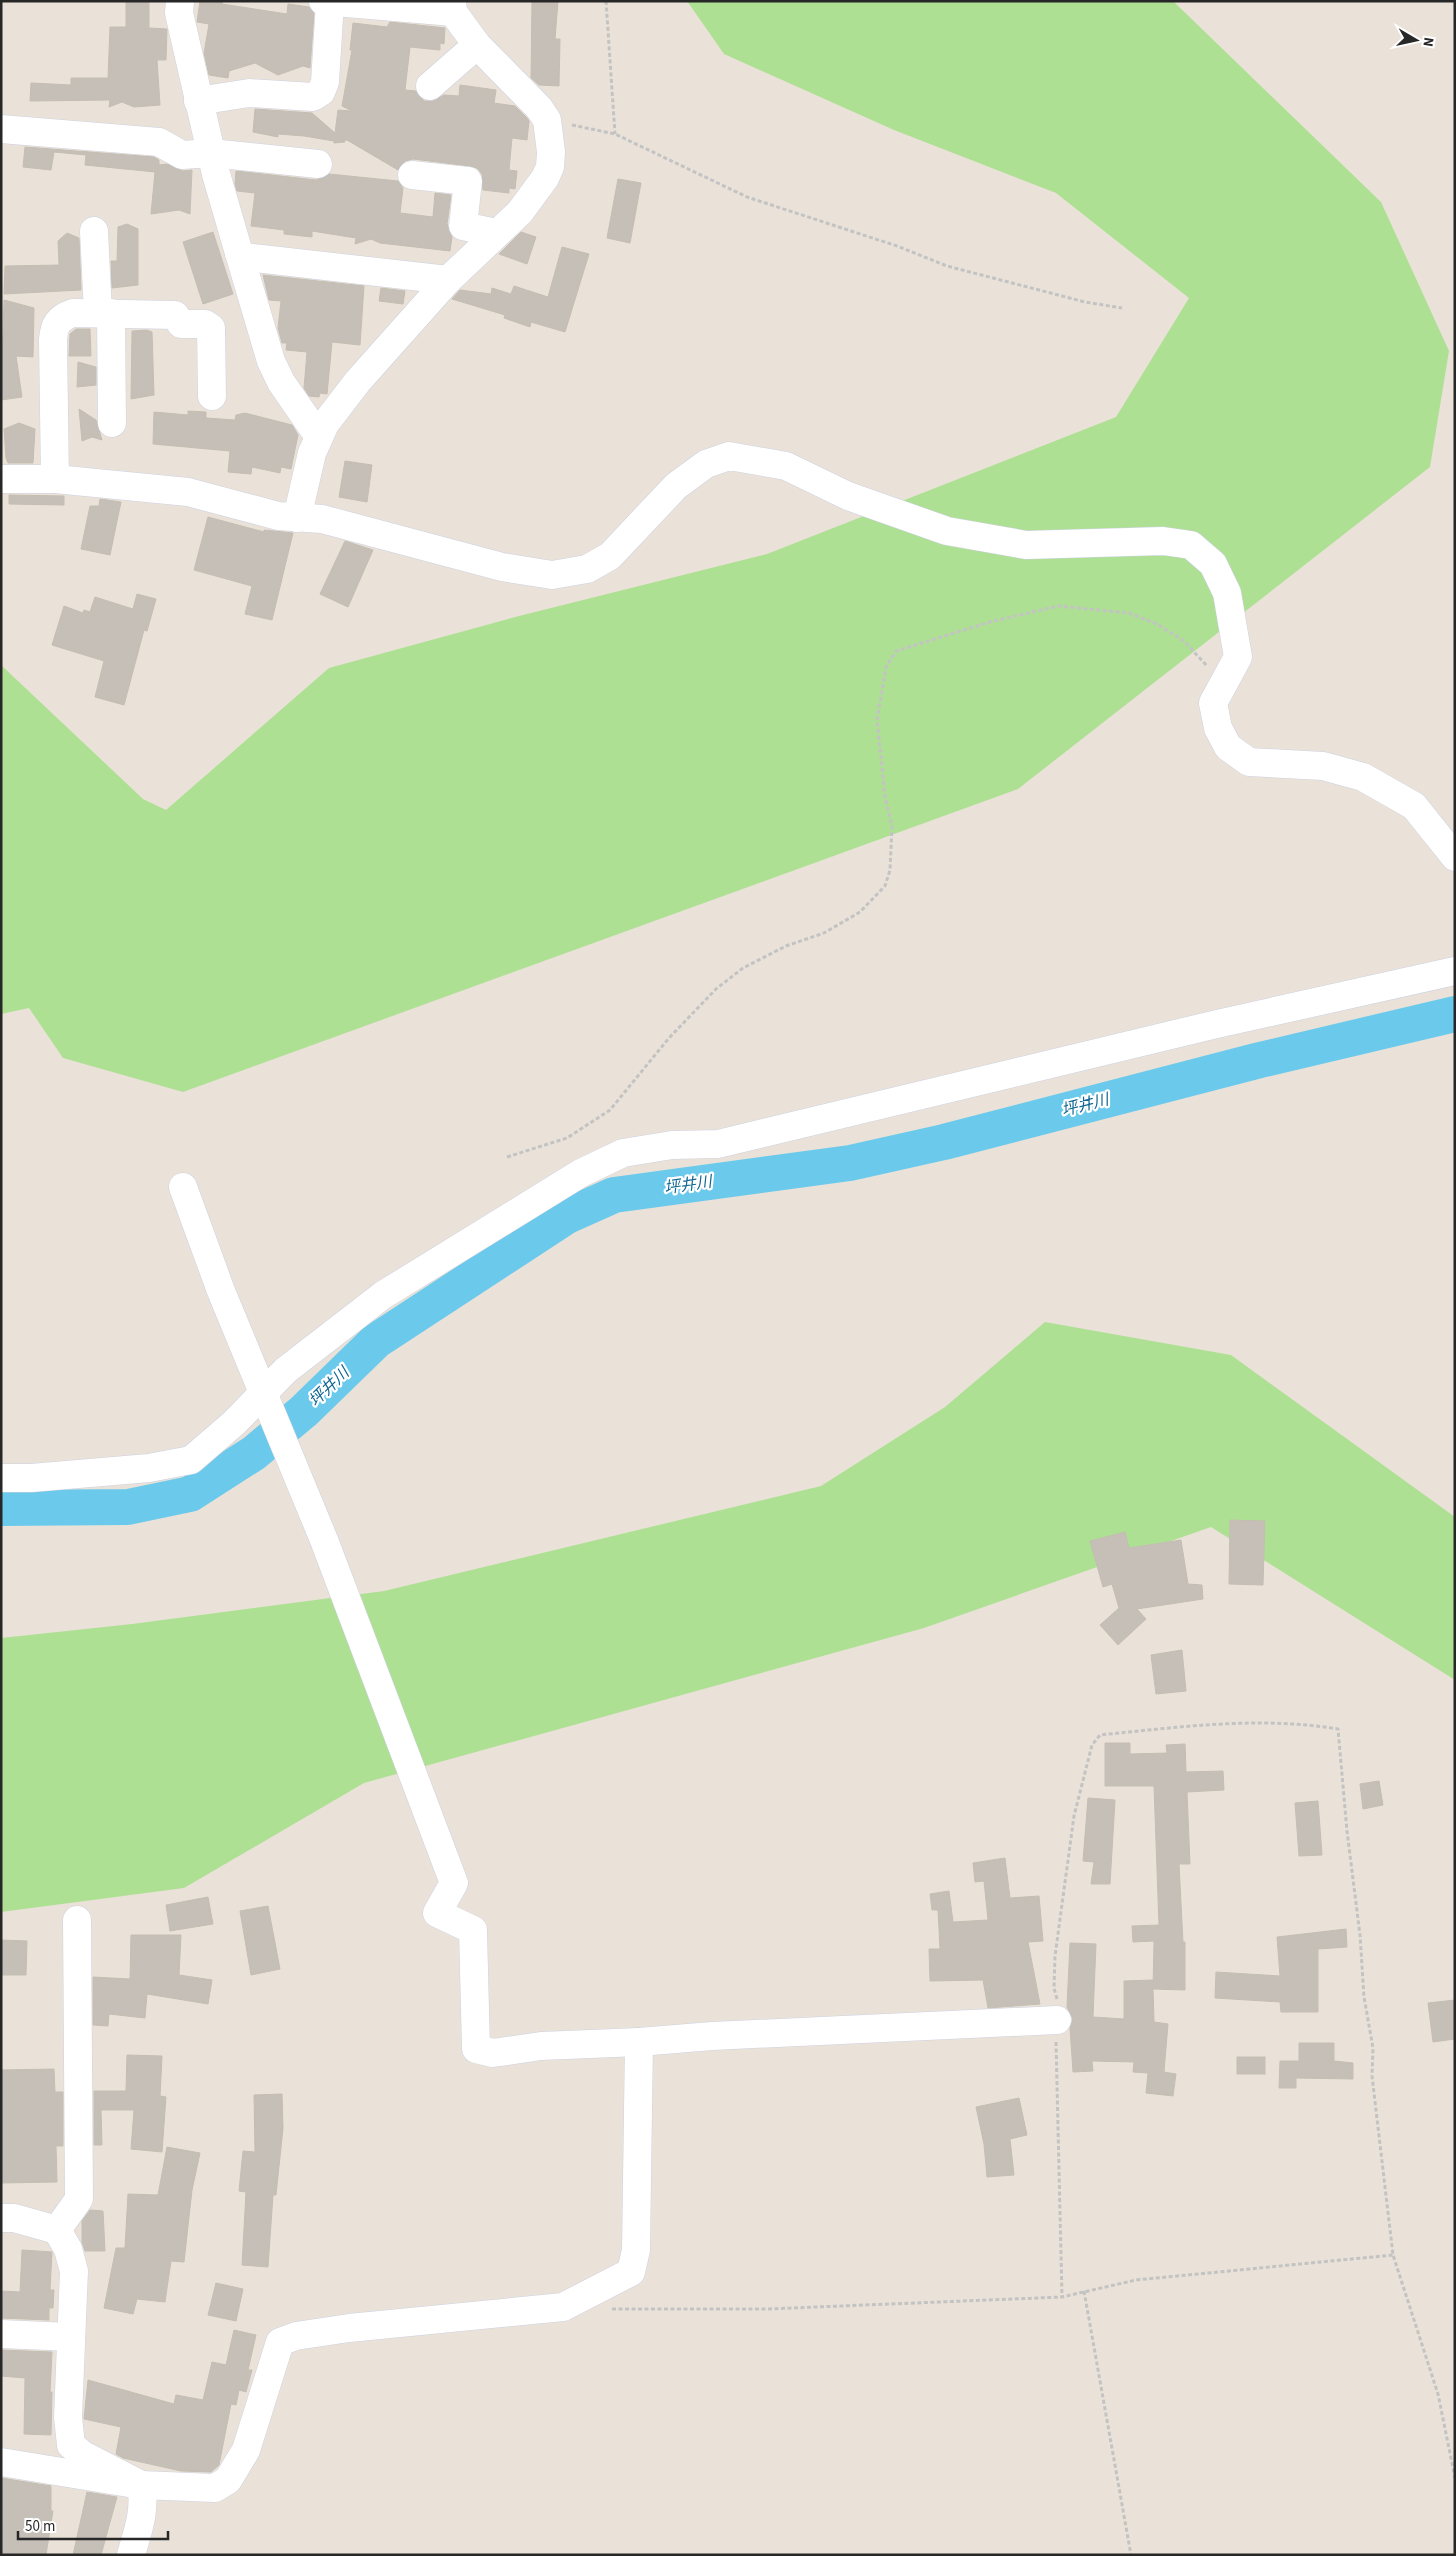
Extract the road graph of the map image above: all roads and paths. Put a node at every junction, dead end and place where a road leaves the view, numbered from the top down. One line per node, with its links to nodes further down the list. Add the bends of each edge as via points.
1 (180, 1): 7 (street, via 179,13)
2 (606, 1): 10 (path)
3 (326, 2): 4 (street); 7 (street, via 325,82 320,92 313,97 249,93)
4 (452, 6): 5 (street)
5 (477, 46): 6 (street); 8 (street, via 539,108)
6 (430, 86)
7 (198, 101): 11 (street)
8 (546, 120): 10 (path); 15 (street, via 550,167 520,212)
9 (1, 129): 11 (street, via 159,142 182,155)
10 (616, 134): 18 (path, via 747,197 897,246 947,266 1085,302)
11 (211, 153): 12 (street); 16 (street)
12 (318, 164)
13 (412, 175): 15 (street, via 468,181 463,226)
14 (94, 231): 19 (street)
15 (496, 232): 17 (street)
16 (239, 253): 17 (street, via 245,257); 22 (street, via 271,362)
17 (448, 280): 22 (street, via 358,381 324,424)
18 (1122, 308)
19 (104, 313): 20 (street, via 175,315 181,324 205,324 211,328); 21 (street); 24 (street, via 73,313 62,317 54,327)
20 (212, 396)
21 (112, 423)
22 (319, 437): 25 (street, via 312,453)
23 (1, 479): 24 (street)
24 (54, 479): 25 (street, via 188,492 260,512)
25 (297, 518): 26 (street, via 322,519 502,567 552,575 587,569 610,556 676,486 706,464 728,456 786,466 848,496 947,531 1026,545 1163,541 1191,545 1213,564 1227,593 1238,657)
26 (1213, 703): 27 (street, via 1218,728 1228,747 1249,762 1323,766 1363,777 1414,806); 29 (path, via 1207,663 1184,641 1157,624 1129,613 1058,606 990,622 896,651 886,666 877,720 885,796 892,826 890,870 885,886 860,912 824,934 786,946 742,968 716,989 669,1038 610,1110 567,1138)
27 (1455, 857)
28 (1455, 971): 31 (street, via 1217,1024 718,1144 672,1145 623,1153 581,1173 383,1295 286,1370)
29 (507, 1157)
30 (183, 1187): 31 (street)
31 (267, 1402): 32 (street, via 234,1422 192,1460 149,1468); 35 (street, via 324,1540 454,1882 438,1914 473,1930 476,2049 494,2054 541,2046)
32 (1, 1478)
33 (77, 1920): 37 (street, via 79,2199)
34 (1056, 2020): 35 (street); 38 (path, via 1055,1956 1074,1816 1092,1745 1100,1735 1204,1725 1301,1723 1338,1729); 40 (path)
35 (639, 2042): 46 (street, via 636,2250 631,2272 563,2307 349,2328 296,2336 280,2342 246,2450 228,2480 215,2488)
36 (1, 2218): 37 (street, via 14,2218)
37 (57, 2230): 43 (street, via 68,2249 74,2271)
38 (1393, 2255): 39 (path, via 1136,2280); 45 (path, via 1438,2394)
39 (1084, 2291): 40 (path); 48 (path)
40 (1062, 2296): 41 (path, via 768,2309)
41 (602, 2309)
42 (1, 2334): 43 (street)
43 (71, 2337): 46 (street, via 70,2445 83,2455)
44 (1, 2462): 46 (street)
45 (1455, 2478)
46 (141, 2484): 47 (street, via 144,2499 142,2515)
47 (130, 2555)
48 (1132, 2555)

